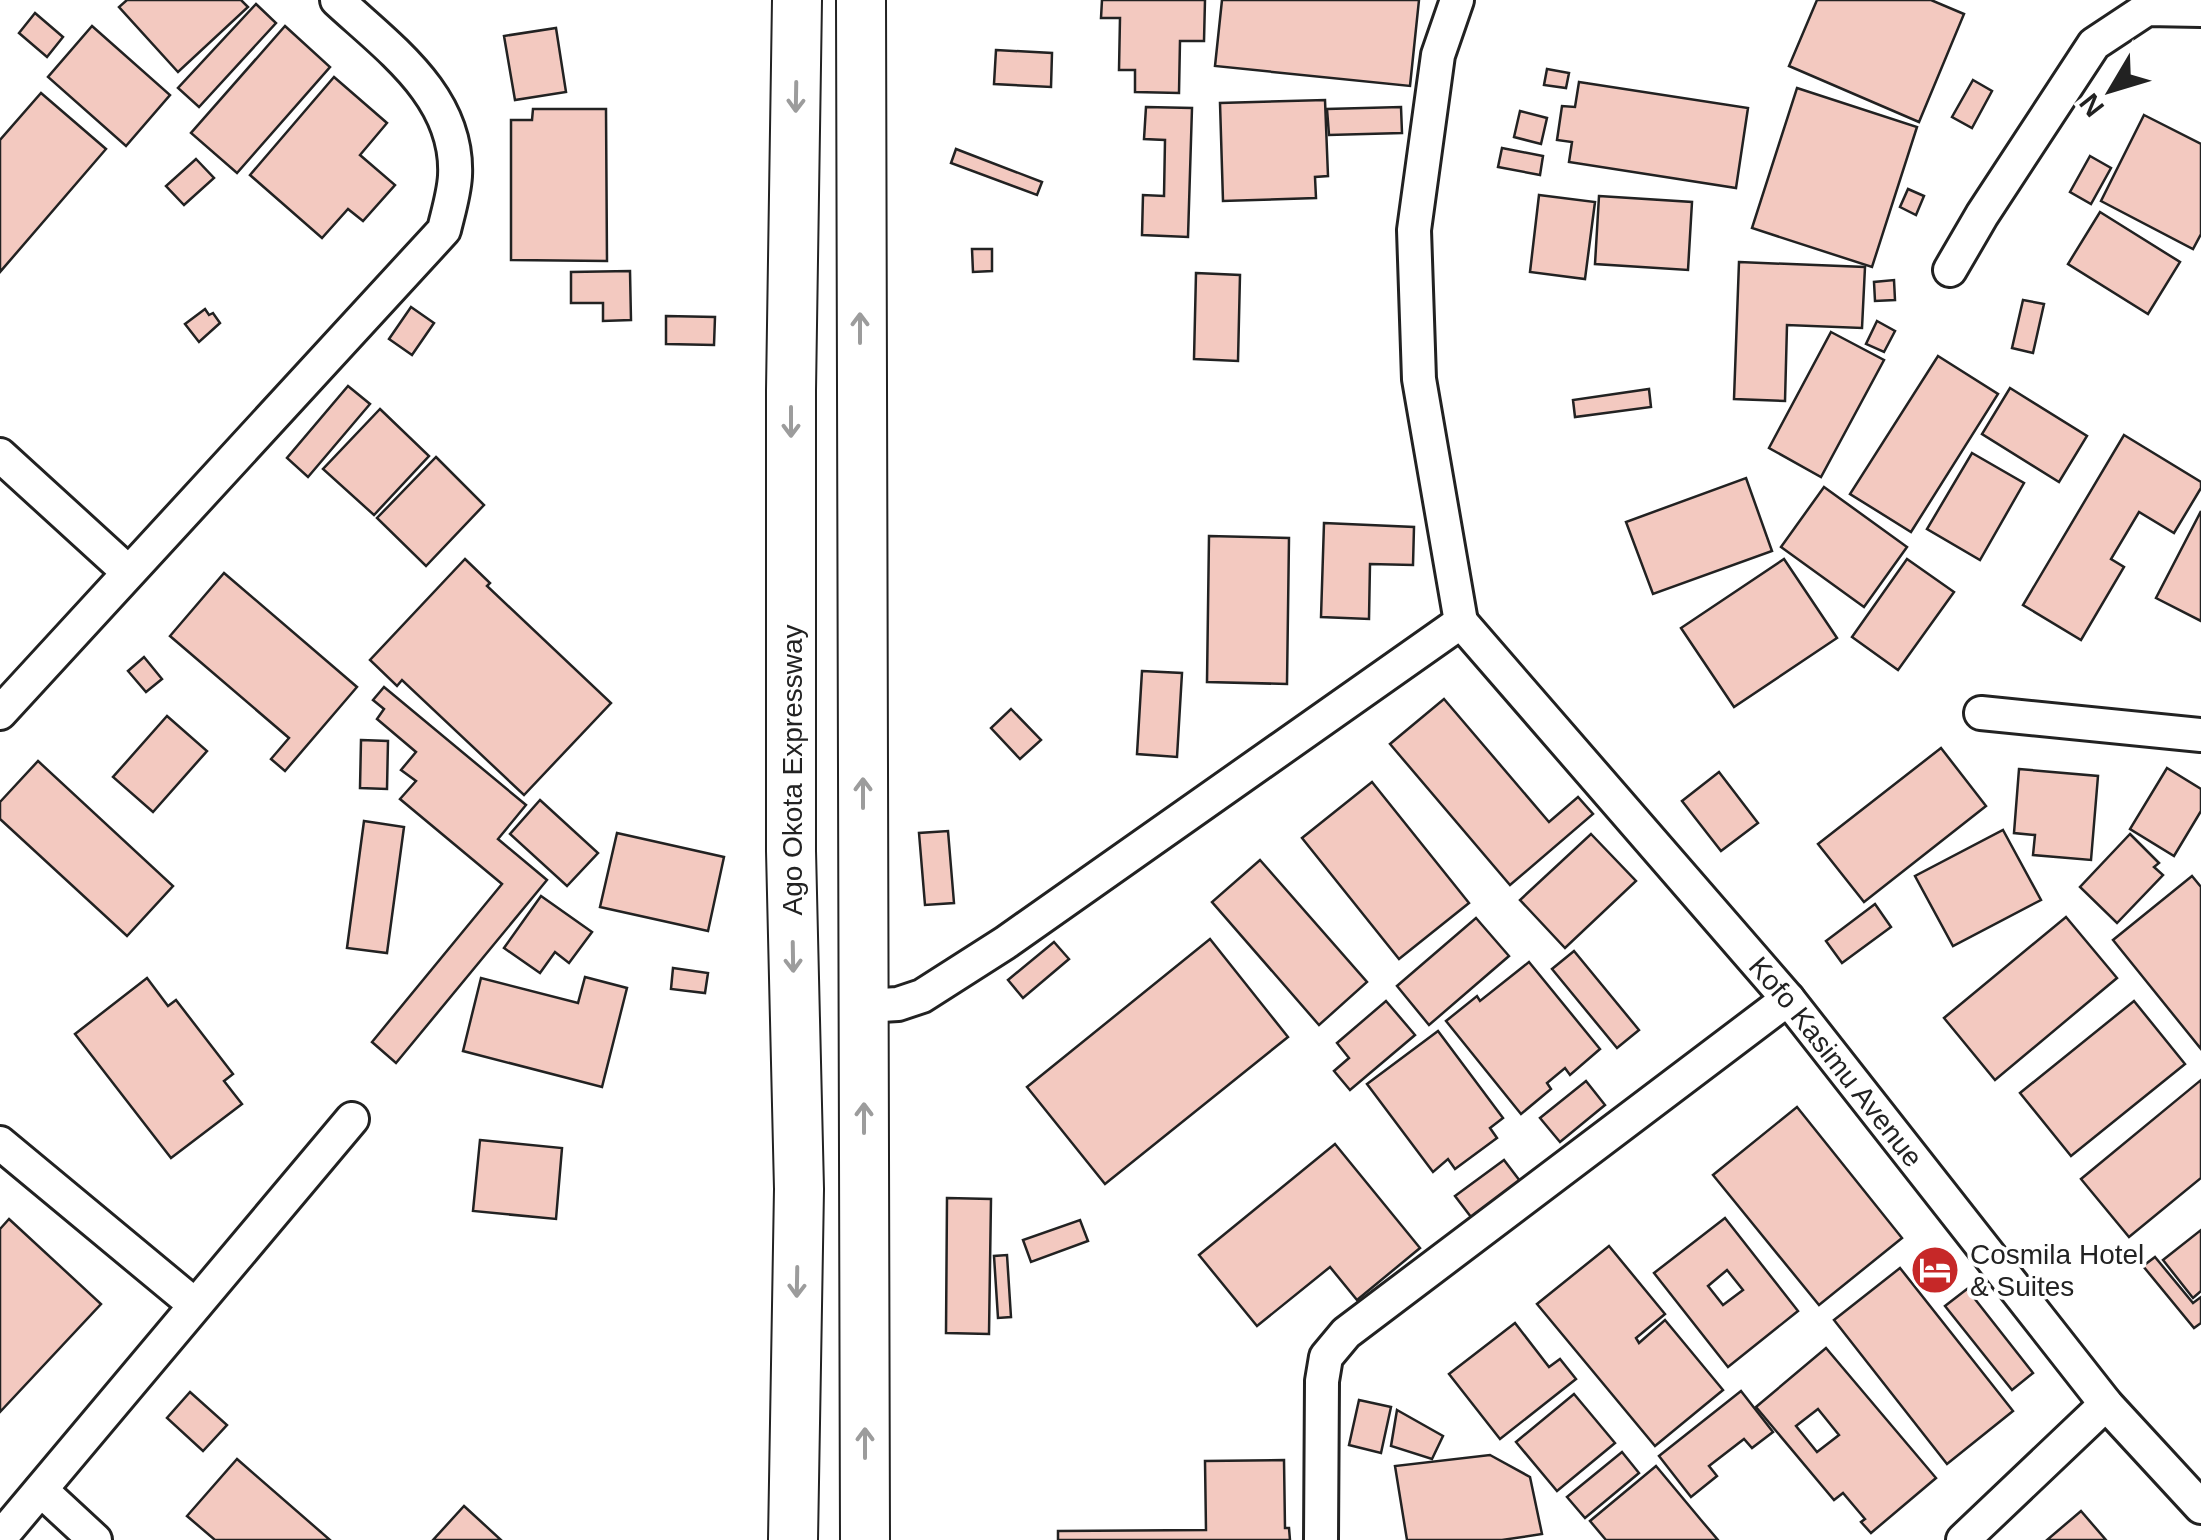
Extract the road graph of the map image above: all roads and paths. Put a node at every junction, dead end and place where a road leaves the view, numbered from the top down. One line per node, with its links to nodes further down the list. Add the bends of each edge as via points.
1 (337, 0): 8 (street, via 416,72 450,126 455,176 444,230)
2 (797, 0): 23 (main road, Ago Okota Expressway, one-way to 23)
3 (862, 0): 14 (main road, one-way to 3)
4 (1457, 0): 9 (street, via 1438,55 1414,230 1419,379)
5 (2201, 10): 6 (street, via 2147,8 2094,44)
6 (1950, 270)
7 (0, 455): 8 (street)
8 (127, 572): 10 (street)
9 (1461, 622): 13 (street, Kofo Kasimu Avenue); 14 (street, via 922,996)
10 (0, 713)
11 (1981, 713): 12 (street)
12 (2201, 734)
13 (1788, 999): 18 (street, Kofo Kasimu Avenue); 25 (street, via 1346,1333 1326,1356)
14 (864, 1006): 24 (main road, one-way to 14)
15 (352, 1119): 17 (street)
16 (0, 1144): 17 (street)
17 (196, 1305): 19 (street)
18 (2106, 1404): 20 (street, Kofo Kasimu Avenue); 26 (street)
19 (41, 1490): 21 (street); 22 (street)
20 (2201, 1508)
21 (1, 1533)
22 (95, 1540)
23 (793, 1540)
24 (865, 1540)
25 (1321, 1540)
26 (1963, 1540)

